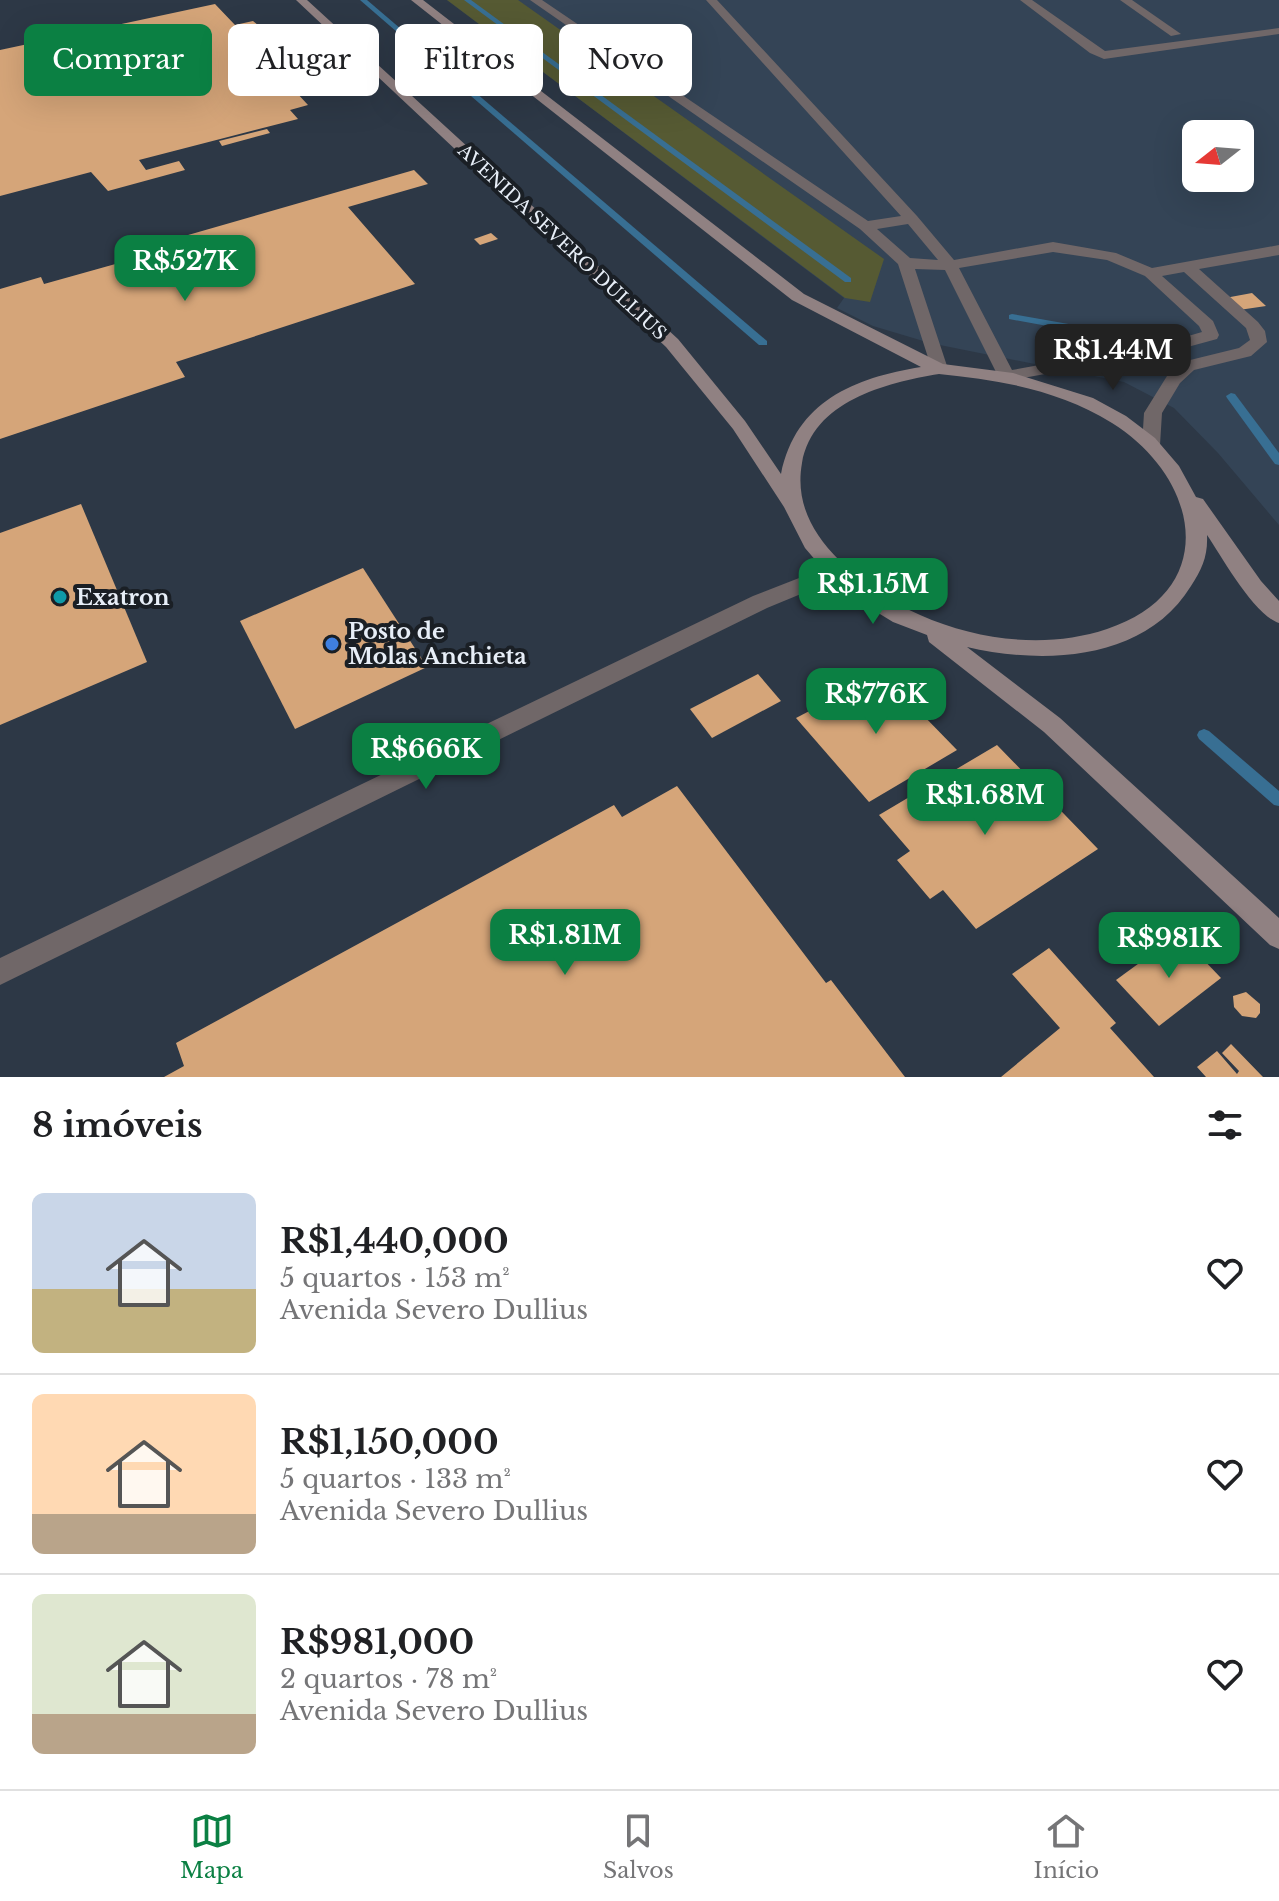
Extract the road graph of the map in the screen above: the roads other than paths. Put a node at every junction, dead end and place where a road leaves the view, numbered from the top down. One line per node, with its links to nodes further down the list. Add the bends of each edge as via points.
1 (301, 0): 21 (main road, AVENIDA SEVERO DULLIUS, via 672,343 739,425)
2 (416, 0): 17 (main road, via 798,297)
3 (561, 0): 7 (street)
4 (711, 0): 10 (street)
5 (1025, 0): 8 (street, via 1104,55)
6 (1125, 0): 9 (street)
7 (537, 1): 11 (street)
8 (1279, 31)
9 (1175, 34)
10 (912, 219): 11 (street); 14 (street)
11 (865, 226): 13 (street)
12 (1279, 250): 15 (street)
13 (905, 262): 14 (street); 17 (street)
14 (950, 265): 16 (street, via 1053,247 1111,256); 18 (street)
15 (1187, 266): 16 (street); 19 (street, via 1252,325 1259,342 1245,352 1188,366 1173,380 1153,413)
16 (1150, 273): 18 (street, via 1207,324 1211,335)
17 (939, 369): 18 (main road); 21 (main road, via 873,382 839,398 814,420 796,446 790,476)
18 (1007, 376): 19 (main road, via 1057,389 1107,412)
19 (1151, 445): 20 (main road)
20 (1183, 484): 23 (main road); 24 (main road, via 1197,523 1196,561 1177,596 1144,624 1097,642 1040,649 983,644)
21 (795, 509): 22 (main road, via 809,541)
22 (835, 572): 24 (main road, via 876,603); 26 (street, via 760,602)
23 (1279, 615)
24 (927, 629): 25 (main road, via 1052,725)
25 (1279, 936)
26 (0, 972)

